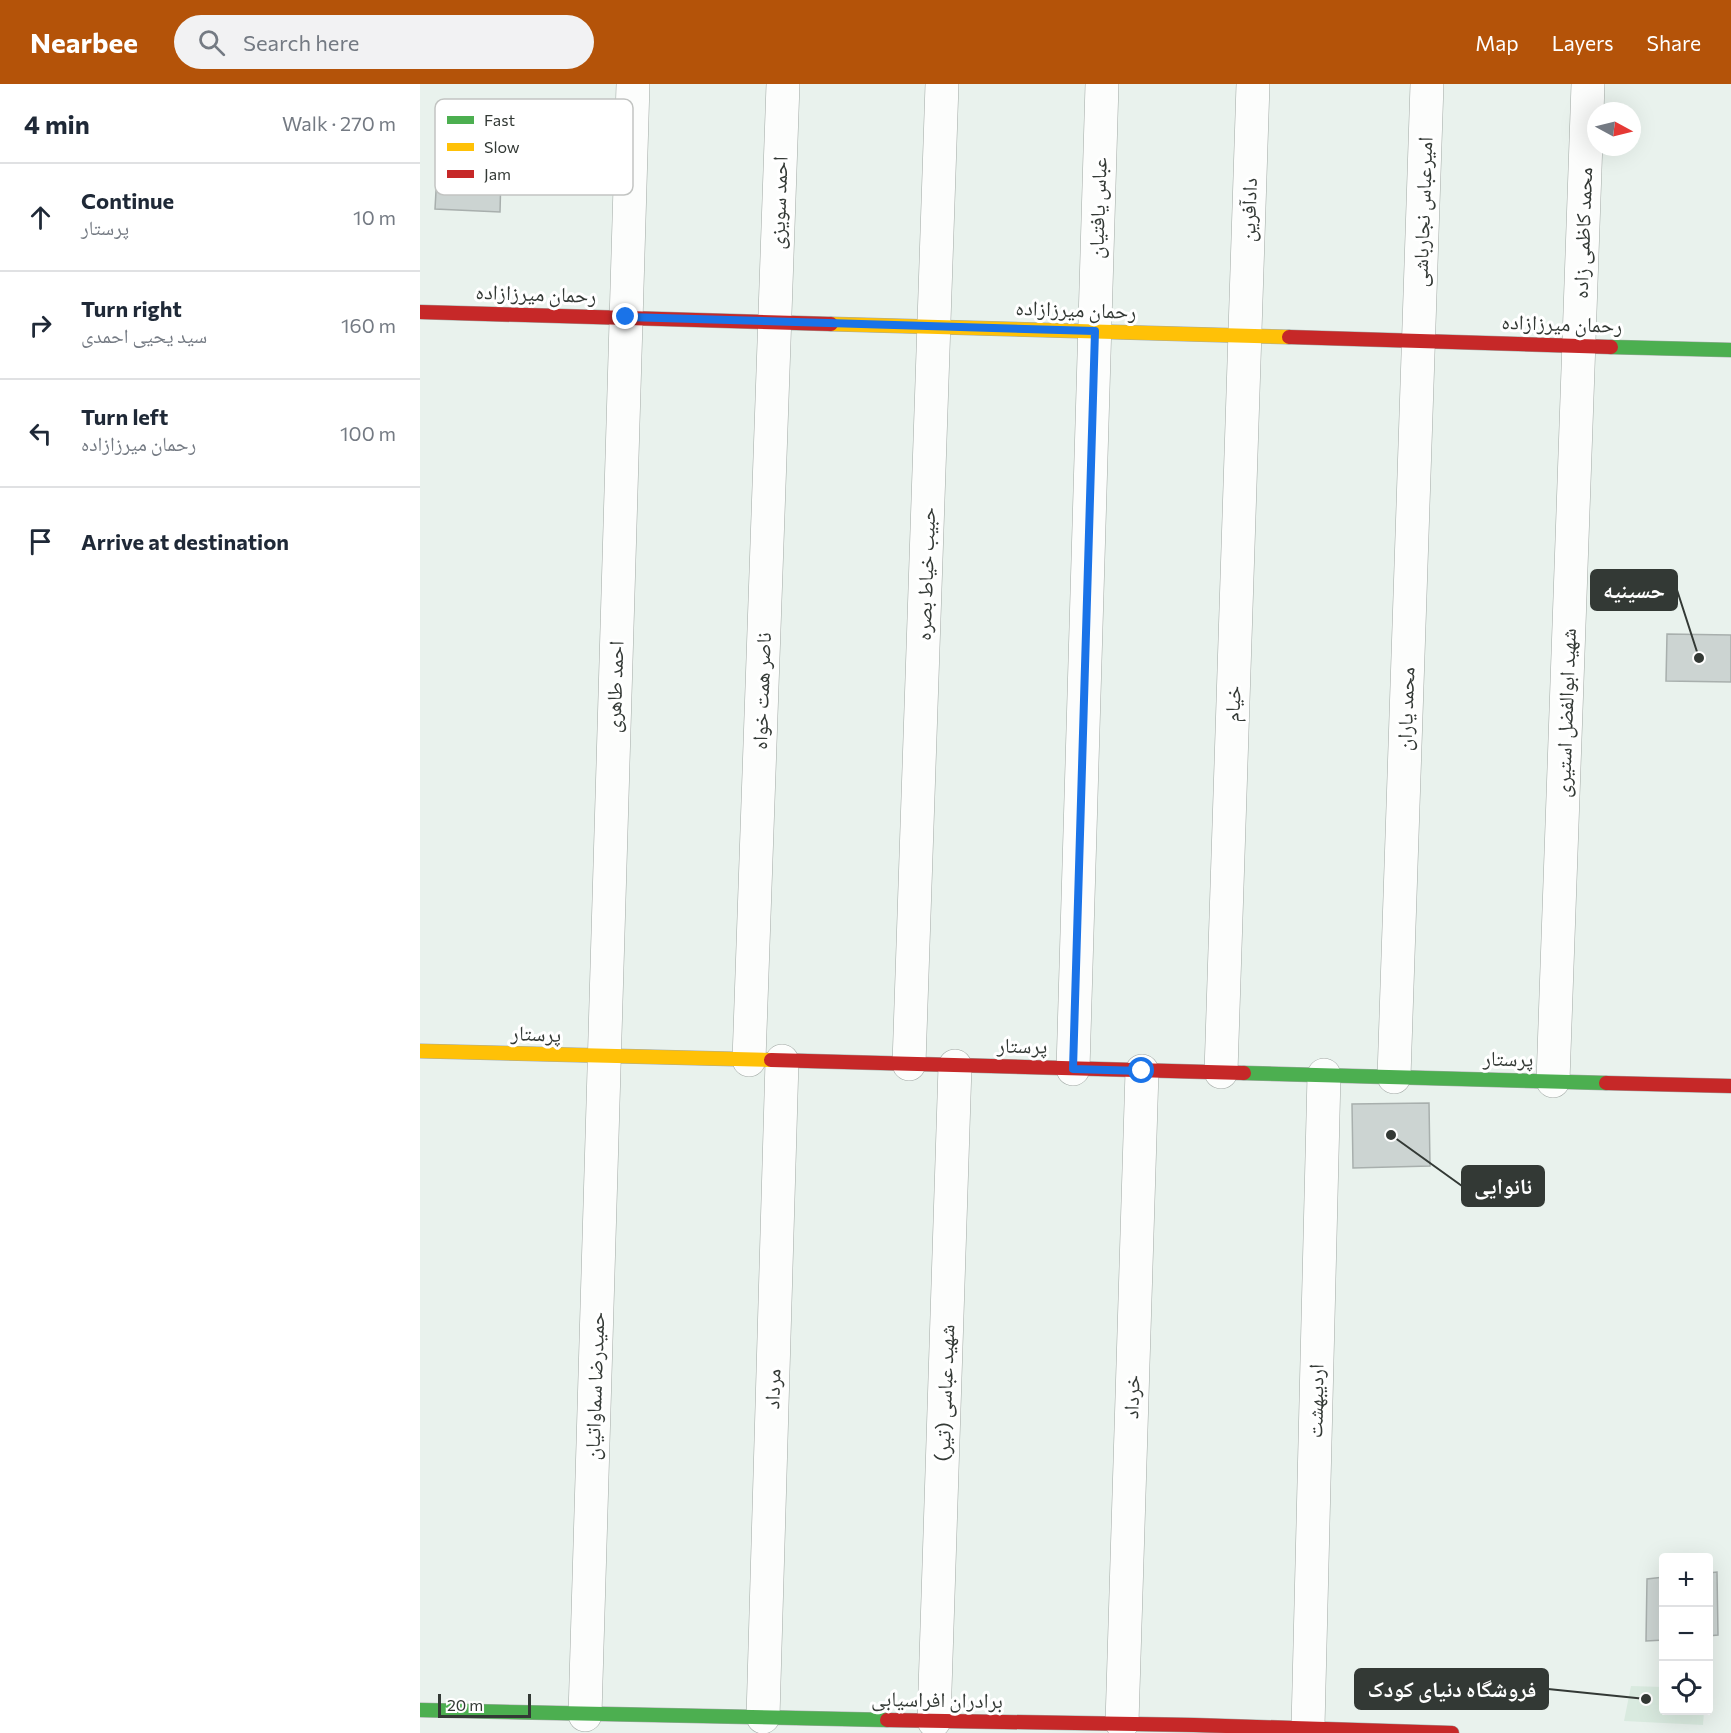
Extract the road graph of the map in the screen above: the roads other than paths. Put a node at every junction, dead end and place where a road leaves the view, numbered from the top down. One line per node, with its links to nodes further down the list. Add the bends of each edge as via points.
1 (633, 84): 8 (street, احمد طاهری)
2 (783, 84): 12 (street, احمد سویزی)
3 (942, 84): 13 (street, حبیب خیاط بصره)
4 (1102, 84): 14 (street, عباس یافتیان)
5 (1253, 84): 15 (street, دادآفرین)
6 (1427, 84): 16 (street, امیرعباس نجارباشی)
7 (1588, 84): 17 (street, محمد کاظمی زاده)
8 (633, 99)
9 (630, 195): 11 (street, احمد طاهری)
10 (420, 312): 11 (street, رحمان میرزازاده)
11 (626, 317): 12 (street, رحمان میرزازاده); 20 (street, احمد طاهری)
12 (775, 322): 13 (street, رحمان میرزازاده); 21 (street, ناصر همت خواه)
13 (934, 326): 14 (street, رحمان میرزازاده); 23 (street, حبیب خیاط بصره)
14 (1095, 331): 15 (street, رحمان میرزازاده); 25 (street, عباس یافتیان)
15 (1245, 336): 16 (street, رحمان میرزازاده); 27 (street, خیام)
16 (1419, 341): 17 (street, رحمان میرزازاده); 29 (street, محمد یاران)
17 (1579, 345): 18 (street, رحمان میرزازاده); 30 (street, شهید ابوالفضل استیری)
18 (1731, 350)
19 (420, 1052): 20 (street, پرستار)
20 (604, 1057): 21 (street, پرستار); 33 (street, حمیدرضا سماواتیان)
21 (749, 1060): 22 (street, پرستار)
22 (782, 1061): 23 (street, پرستار); 34 (street, مرداد)
23 (909, 1064): 24 (street, پرستار)
24 (955, 1066): 25 (street, پرستار); 35 (street, شهید عباسی (تیر))
25 (1073, 1069): 26 (street, پرستار)
26 (1142, 1071): 27 (street, پرستار); 36 (street, خرداد)
27 (1221, 1072): 28 (street, پرستار)
28 (1324, 1075): 29 (street, پرستار); 37 (street, اردیبهشت)
29 (1394, 1077): 30 (street, پرستار)
30 (1553, 1081): 31 (street, پرستار)
31 (1731, 1086)
32 (420, 1710): 33 (street, برادران افراسیابی)
33 (585, 1715): 34 (street, برادران افراسیابی)
34 (763, 1717): 35 (street, برادران افراسیابی)
35 (934, 1721): 36 (street, برادران افراسیابی)
36 (1122, 1723): 37 (street, برادران افراسیابی)
37 (1308, 1727): 38 (street, برادران افراسیابی)
38 (1452, 1733)

